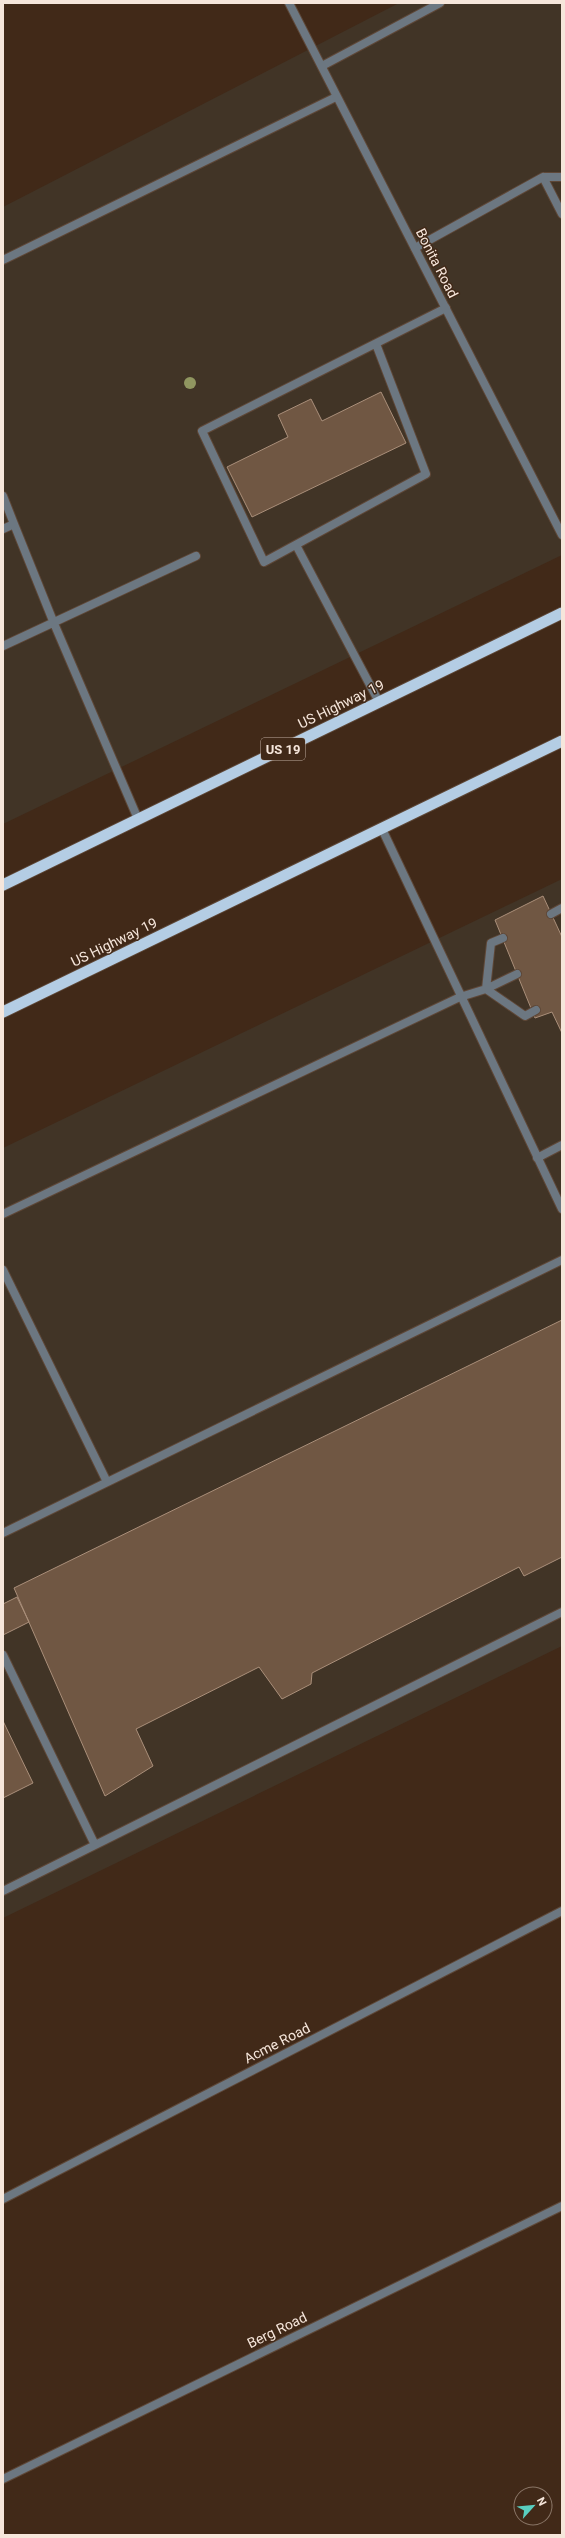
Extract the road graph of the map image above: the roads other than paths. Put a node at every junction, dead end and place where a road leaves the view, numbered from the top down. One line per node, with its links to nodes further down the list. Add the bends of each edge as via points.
1 (289, 3): 3 (street, Bonita Road)
2 (440, 3): 3 (street)
3 (322, 66): 4 (street, Bonita Road)
4 (336, 97): 8 (street, Bonita Road); 9 (street)
5 (543, 177): 6 (street); 7 (street); 8 (street)
6 (562, 177)
7 (562, 214)
8 (415, 248): 10 (street, Bonita Road)
9 (3, 260)
10 (446, 308): 11 (street); 15 (street, Bonita Road)
11 (376, 344): 16 (street, via 426,474); 16 (street, via 202,431 264,562)
12 (3, 496): 13 (street)
13 (14, 524): 14 (street); 19 (street)
14 (3, 529)
15 (562, 535)
16 (296, 545): 21 (street)
17 (196, 556): 19 (street)
18 (562, 612): 21 (highway, US Highway 19 / US 19)
19 (53, 621): 20 (street); 23 (street)
20 (3, 646)
21 (379, 702): 23 (highway, US Highway 19 / US 19)
22 (562, 741): 24 (highway, US Highway 19)
23 (138, 819): 25 (highway, US Highway 19 / US 19)
24 (382, 829): 31 (street); 33 (highway, US Highway 19)
25 (3, 885)
26 (562, 908): 27 (street)
27 (551, 914)
28 (503, 938): 30 (street, via 490,943)
29 (517, 974): 30 (street)
30 (486, 989): 31 (street); 32 (street, via 525,1016)
31 (460, 997): 35 (street); 37 (street)
32 (536, 1010)
33 (3, 1012)
34 (562, 1145): 35 (street)
35 (537, 1158): 36 (street)
36 (562, 1209)
37 (3, 1214)
38 (562, 1260): 40 (street)
39 (3, 1270): 40 (street)
40 (107, 1482): 41 (street)
41 (3, 1533)
42 (562, 1612): 44 (street)
43 (3, 1655): 44 (street)
44 (96, 1845): 45 (street)
45 (3, 1891)
46 (562, 1911): 47 (street, Acme Road)
47 (3, 2199)
48 (562, 2206): 49 (street, Berg Road)
49 (3, 2478)

